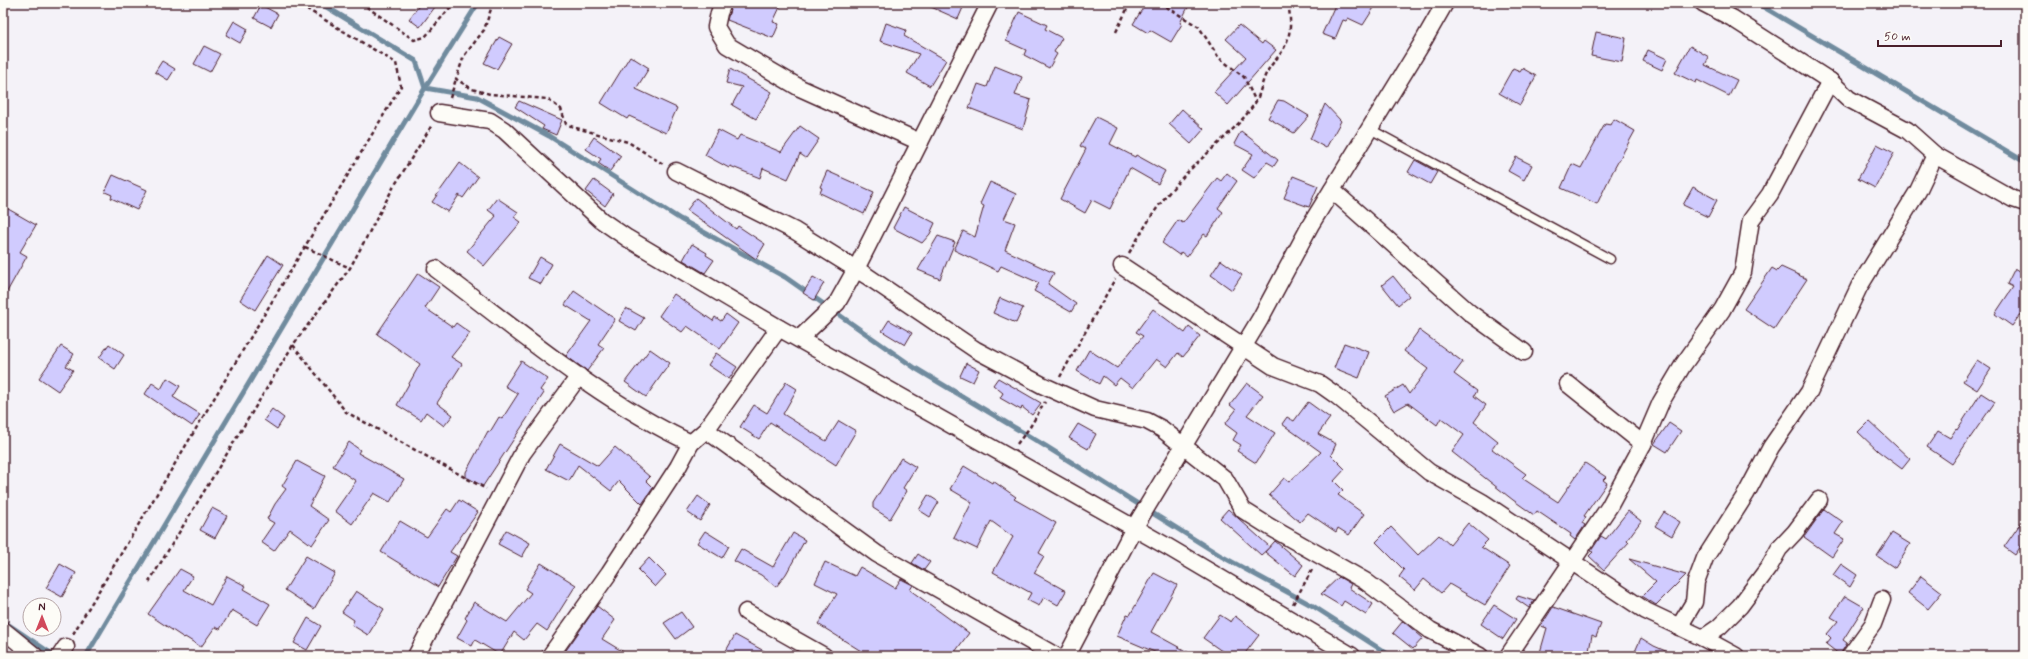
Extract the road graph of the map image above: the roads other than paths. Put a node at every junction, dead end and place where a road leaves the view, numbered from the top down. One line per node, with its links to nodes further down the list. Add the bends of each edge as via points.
1 (723, 3): 8 (street, via 716,27 727,45 800,88)
2 (990, 3): 8 (street)
3 (1445, 3): 7 (street)
4 (1703, 3): 5 (street, via 1732,18)
5 (1830, 82): 9 (street, via 1849,99 1907,130); 25 (street, via 1770,194 1751,220 1742,272 1722,310 1683,365 1661,402)
6 (443, 109): 17 (street, via 490,121 504,130 602,220 626,238)
7 (1370, 129): 11 (street); 13 (lane)
8 (920, 142): 16 (street)
9 (1935, 155): 12 (street, via 2013,199); 32 (street, via 1918,191 1859,287 1809,392 1771,447 1746,494 1705,558 1696,582 1694,602)
10 (676, 171): 16 (street, via 795,231)
11 (1332, 190): 19 (street); 20 (street, via 1470,313)
12 (2025, 203)
13 (1610, 259)
14 (1122, 266): 19 (street)
15 (436, 269): 21 (street)
16 (856, 269): 18 (street, via 833,307); 26 (street, via 976,350 1095,410 1147,421 1162,429)
17 (779, 328): 18 (street); 23 (street)
18 (799, 339): 28 (street)
19 (1243, 347): 26 (street); 29 (street, via 1273,366 1320,384 1429,472 1482,502)
20 (1524, 352)
21 (579, 376): 24 (street, via 660,429); 36 (street, via 522,454)
22 (1568, 384): 25 (street)
23 (706, 430): 24 (street); 39 (street, via 877,554)
24 (691, 443): 37 (street, via 609,573)
25 (1643, 444): 29 (street, via 1608,507)
26 (1183, 447): 28 (street); 42 (street, via 1225,479 1243,510 1365,581 1430,630)
27 (1819, 500): 34 (street, via 1779,549 1740,606)
28 (1142, 516): 40 (street); 41 (street)
29 (1571, 562): 32 (street, via 1646,611); 43 (street)
30 (1882, 600): 45 (street, via 1873,624)
31 (746, 612): 38 (street)
32 (1679, 627): 34 (street)
33 (3, 630): 35 (street)
34 (1703, 638): 44 (street)
35 (35, 656)
36 (416, 656)
37 (550, 656)
38 (824, 656)
39 (1056, 656)
40 (1067, 656)
41 (1352, 656)
42 (1480, 656)
43 (1508, 656)
44 (1736, 656)
45 (1850, 656)

